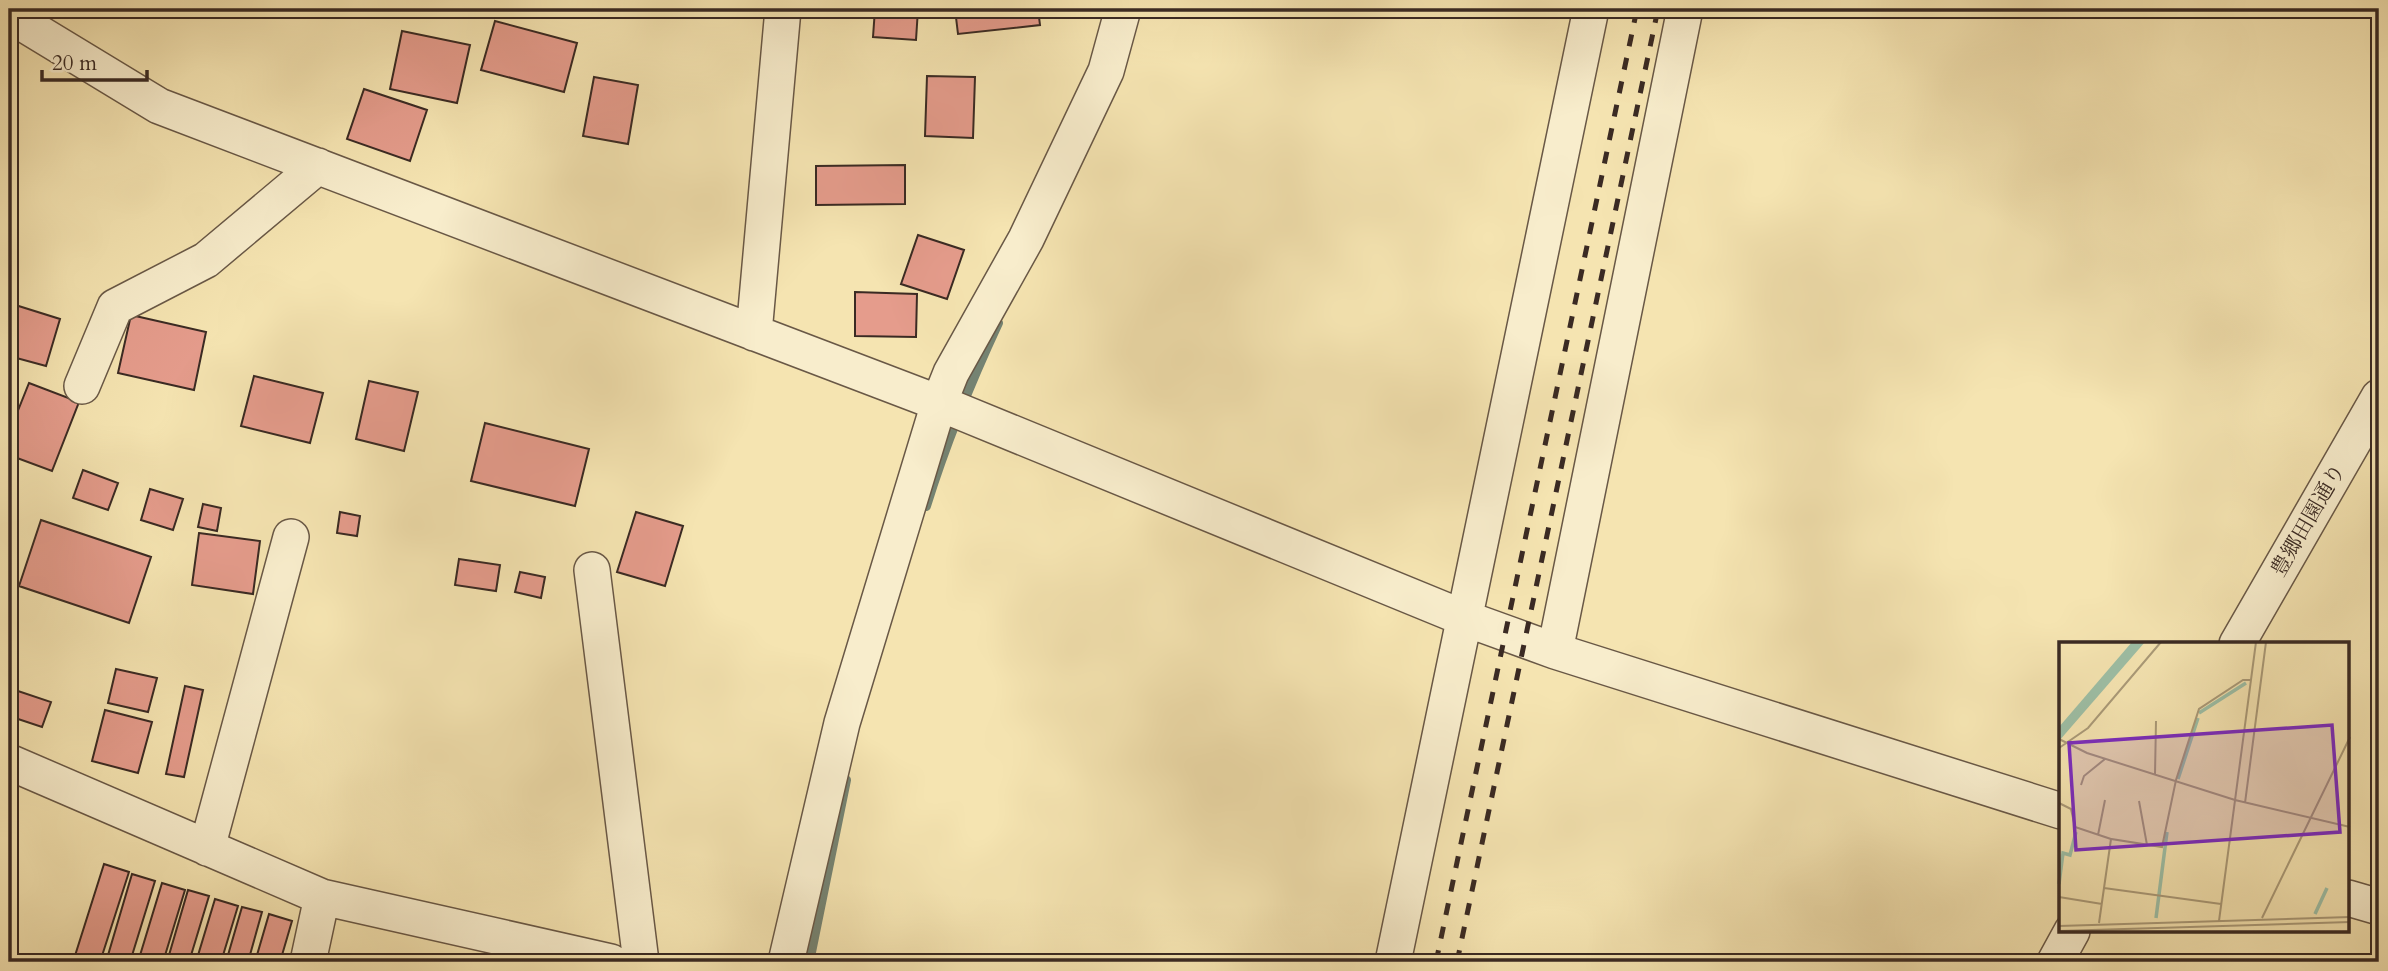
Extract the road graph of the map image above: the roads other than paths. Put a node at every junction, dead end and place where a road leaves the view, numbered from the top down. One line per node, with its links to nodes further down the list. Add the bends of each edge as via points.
1 (783, 9): 7 (street)
2 (1122, 9): 10 (street, via 1100,83 1026,239)
3 (1591, 9): 13 (street)
4 (1685, 9): 15 (street)
5 (9, 15): 6 (street, via 159,106)
6 (318, 166): 7 (street); 8 (street, via 206,260 115,307)
7 (754, 333): 10 (street)
8 (82, 386)
9 (2379, 397): 14 (street, 豊郷田園通り)
10 (939, 403): 13 (street); 26 (street, via 842,723)
11 (291, 537): 18 (street)
12 (592, 570): 25 (street)
13 (1464, 618): 15 (street); 27 (street)
14 (2238, 642)
15 (1555, 652): 17 (street)
16 (9, 762): 18 (street)
17 (2059, 810)
18 (207, 848): 19 (street)
19 (322, 897): 23 (street); 24 (street)
20 (2350, 899): 21 (street)
21 (2379, 907)
22 (2072, 932): 28 (street)
23 (308, 962)
24 (611, 962)
25 (641, 962)
26 (786, 962)
27 (1393, 962)
28 (2055, 962)

